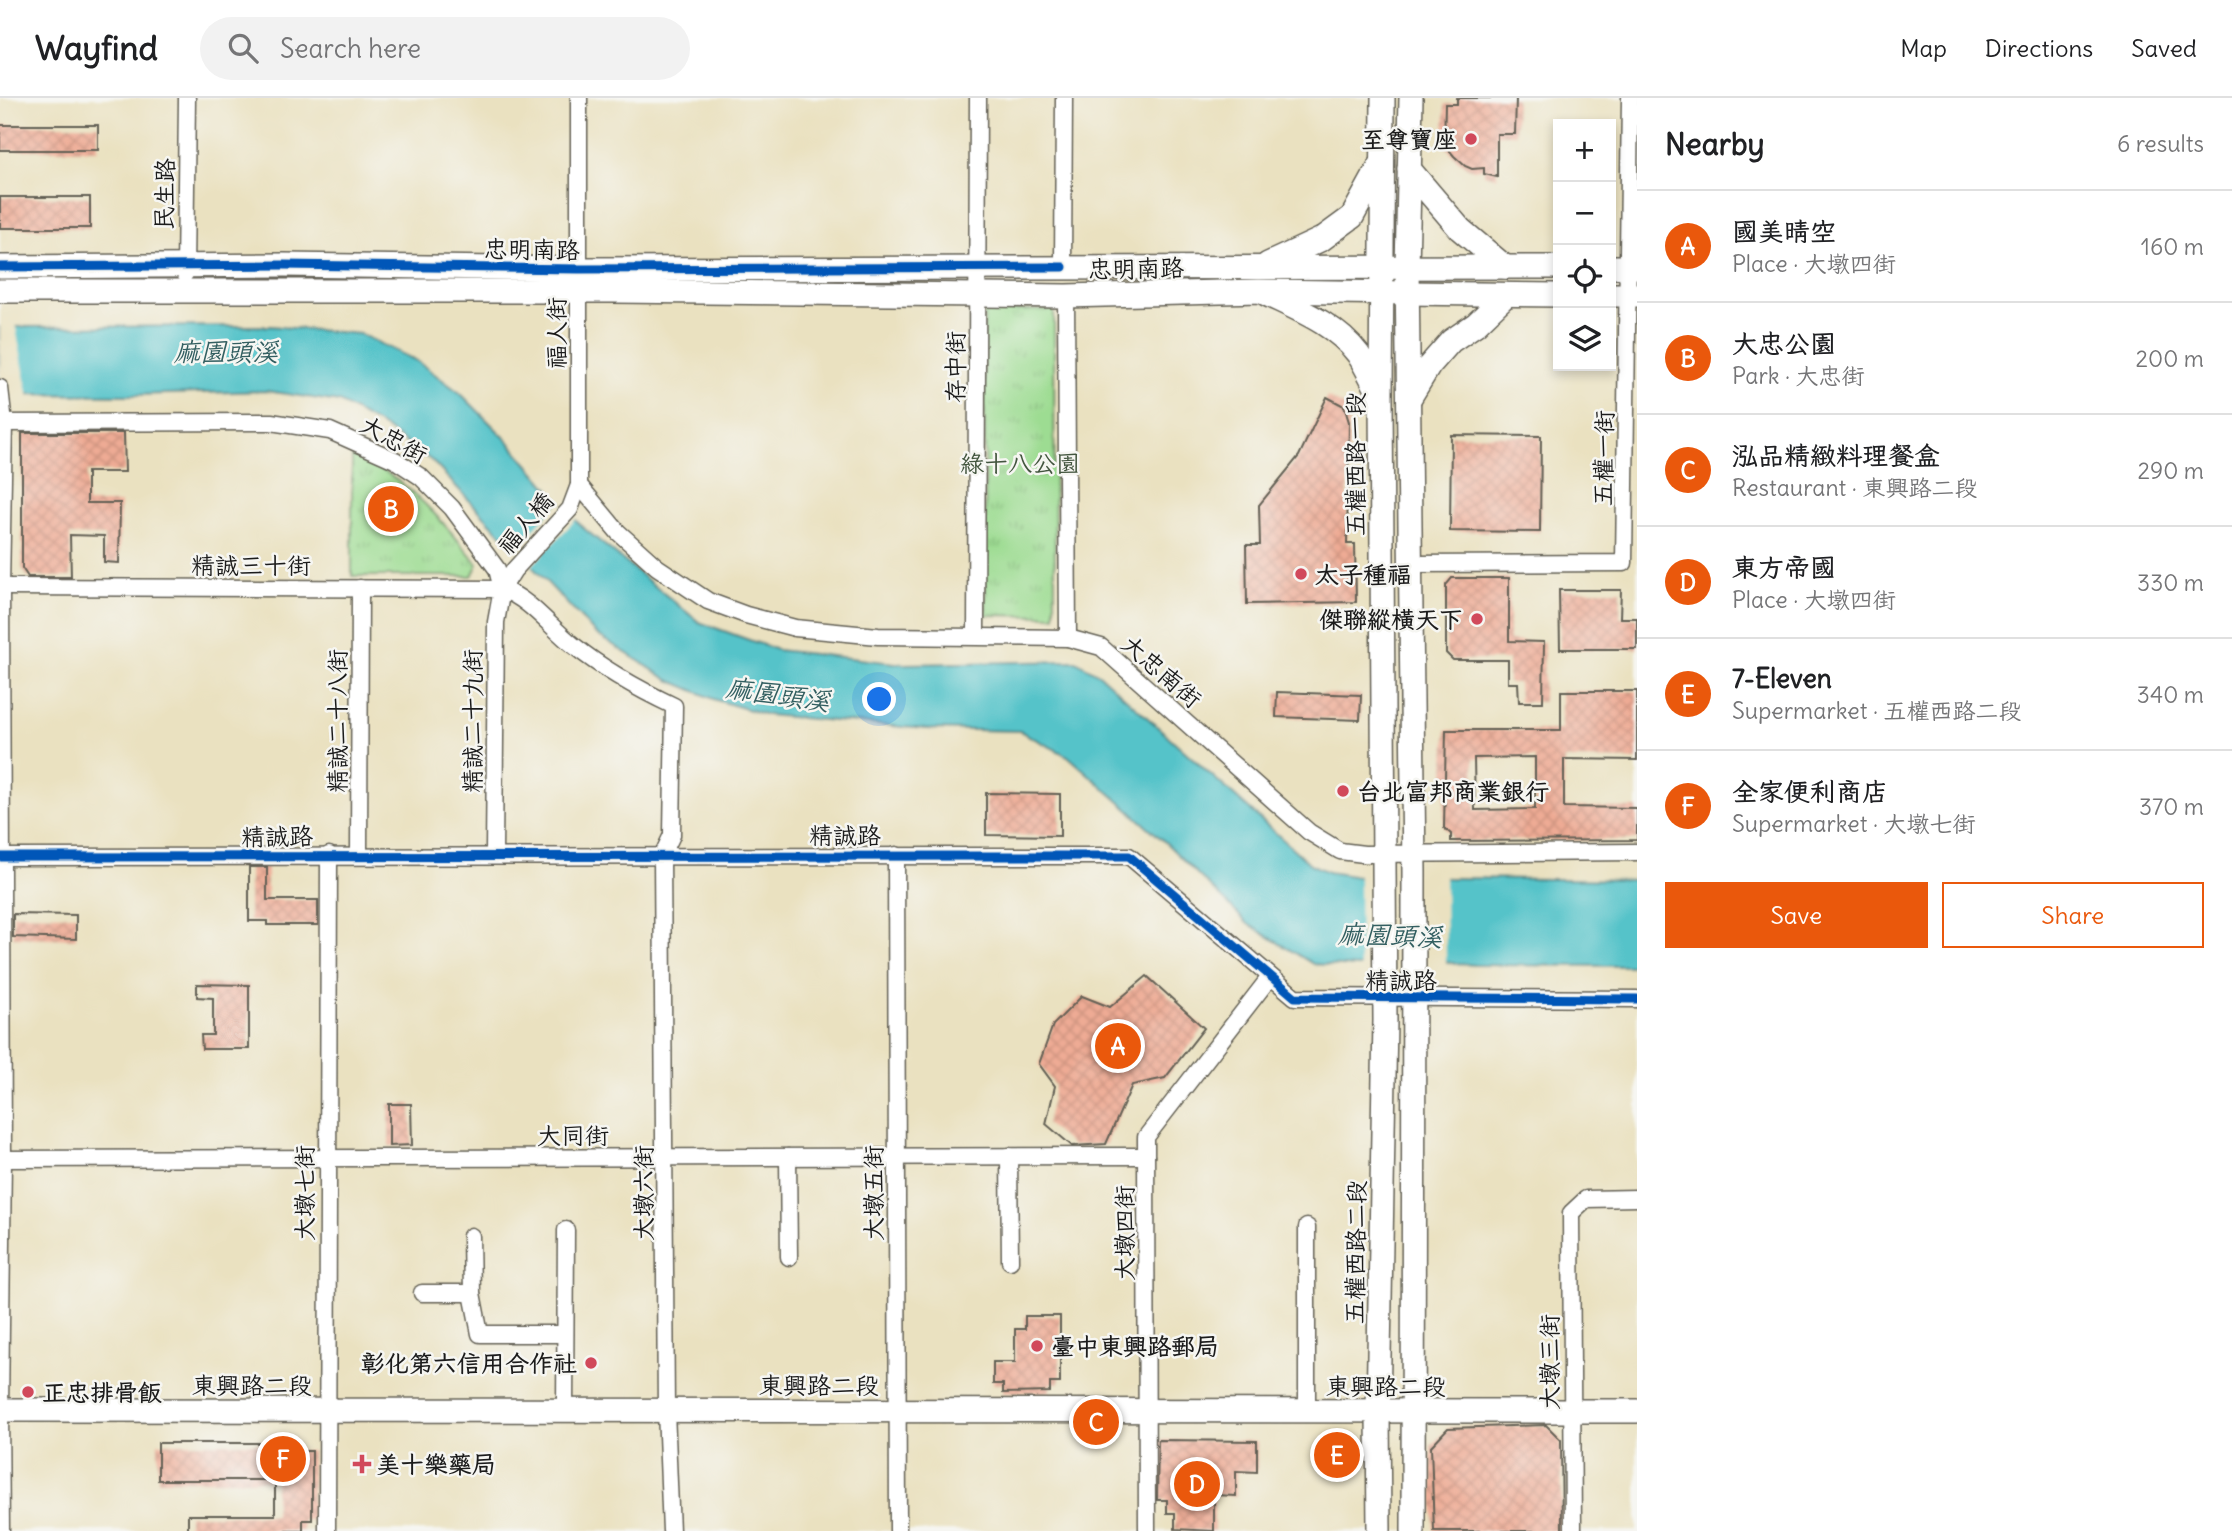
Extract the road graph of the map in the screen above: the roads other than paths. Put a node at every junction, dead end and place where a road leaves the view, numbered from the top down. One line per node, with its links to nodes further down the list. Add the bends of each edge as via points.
1 (187, 98): 11 (street, 民生路)
2 (579, 98): 20 (street, 福人街)
3 (978, 98): 18 (street, 存中街)
4 (1064, 98): 12 (street)
5 (1383, 98): 8 (main road, 五權西路一段)
6 (1411, 98): 9 (main road)
7 (1630, 98): 17 (street, 五權一街)
8 (1381, 163): 13 (main road, 五權西路一段); 19 (main road, via 1352,218 1322,239)
9 (1409, 169): 14 (main road); 15 (main road, via 1460,229)
10 (0, 267): 11 (main road, 忠明南路)
11 (186, 267): 20 (main road, 忠明南路); 22 (street, 民生路)
12 (1063, 267): 18 (main road, 忠明南路); 19 (main road, 忠明南路)
13 (1381, 267): 14 (main road, 忠明南路); 19 (main road, 忠明南路); 25 (main road, 五權西路一段)
14 (1408, 267): 15 (main road, 忠明南路); 26 (main road)
15 (1505, 267): 16 (main road, 忠明南路)
16 (1553, 267)
17 (1625, 267): 30 (street, 五權一街)
18 (978, 268): 20 (main road, 忠明南路); 27 (street, 存中街)
19 (1259, 268)
20 (579, 269): 24 (street, 福人街)
21 (0, 291): 22 (main road, 忠明南路)
22 (185, 291): 24 (main road, 忠明南路)
23 (1259, 291): 25 (main road, 忠明南路); 31 (main road, 忠明南路); 33 (main road, via 1336,332 1358,355)
24 (579, 292): 27 (main road, 忠明南路); 36 (street, 福人街)
25 (1381, 293): 26 (main road, 忠明南路); 33 (main road, 五權西路一段)
26 (1409, 293): 28 (main road, 忠明南路); 34 (main road)
27 (978, 295): 31 (main road, 忠明南路); 41 (street, 存中街)
28 (1506, 295): 29 (main road, 忠明南路); 34 (main road, via 1451,341)
29 (1553, 295)
30 (1626, 295): 37 (street, 五權一街, via 1624,563)
31 (1066, 296): 42 (street)
32 (1, 392): 35 (street)
33 (1381, 396): 50 (main road, 五權西路一段)
34 (1408, 401): 37 (main road)
35 (2, 423): 38 (street); 40 (street, 大忠街, via 271,422 330,431 396,460 421,477 452,508 497,569)
36 (579, 485): 40 (street, 福人橋, via 570,509); 41 (street, 大忠南街, via 618,532 657,567 708,601 795,628 877,636)
37 (1410, 564): 51 (main road)
38 (1, 587): 39 (street, 精誠三十街); 49 (street)
39 (360, 588): 40 (street, 精誠三十街); 45 (street, 精誠二十八街)
40 (502, 589): 46 (street, 精誠二十九街, via 496,622); 48 (street, 大墩六街, via 519,595 573,645 629,685 674,706 673,835)
41 (976, 636): 42 (street, 大忠南街)
42 (1068, 638): 50 (street, 大忠南街, via 1101,647 1308,832 1340,851)
43 (1637, 852): 51 (street, 大忠南街)
44 (329, 855): 45 (street, 精誠路); 49 (street, 精誠路); 63 (street, 大墩七街)
45 (359, 855): 46 (street, 精誠路)
46 (494, 855): 48 (street, 精誠路)
47 (897, 855): 48 (street, 精誠路); 53 (street, 精誠路, via 1129,856); 61 (street, 大墩五街)
48 (662, 856): 59 (street, 大墩六街)
49 (1, 857): 62 (street)
50 (1383, 863): 51 (street, 大忠南街); 52 (main road, 五權西路一段)
51 (1413, 863): 55 (main road)
52 (1383, 973): 54 (main road, 五權西路二段)
53 (1269, 977): 54 (street, 精誠路, via 1295,998); 58 (street, 大墩四街, via 1146,1138)
54 (1384, 999): 55 (street, 精誠路); 81 (main road, 五權西路二段)
55 (1414, 999): 56 (street, 精誠路); 82 (main road)
56 (1637, 999)
57 (1009, 1156): 58 (street, 大同街); 61 (street, 大同街); 69 (street)
58 (1146, 1156): 78 (street, 大墩四街)
59 (666, 1157): 60 (street, 大同街); 63 (street, 大同街); 76 (street, 大墩六街)
60 (788, 1157): 61 (street, 大同街); 68 (street)
61 (896, 1157): 77 (street, 大墩五街)
62 (2, 1158): 63 (street, 大同街); 73 (street)
63 (327, 1158): 74 (street, 大墩七街)
64 (1637, 1198): 83 (street, 大墩三街, via 1586,1199 1571,1213)
65 (1307, 1227): 79 (street)
66 (566, 1230): 72 (street)
67 (471, 1236): 71 (street)
68 (789, 1257)
69 (1010, 1261)
70 (422, 1293): 71 (street)
71 (472, 1293): 72 (street, via 480,1334)
72 (565, 1334): 75 (street)
73 (0, 1410): 74 (main road, 東興路二段); 84 (street)
74 (327, 1411): 75 (main road, 東興路二段); 85 (street, 大墩七街)
75 (565, 1411): 76 (main road, 東興路二段)
76 (666, 1411): 77 (main road, 東興路二段); 86 (street, 大墩六街)
77 (896, 1411): 78 (main road, 東興路二段); 87 (street, 大墩五街)
78 (1147, 1411): 79 (main road, 東興路二段); 88 (street, 大墩四街)
79 (1307, 1411): 81 (main road, 東興路二段)
80 (1637, 1411): 83 (main road, 東興路二段)
81 (1378, 1412): 82 (main road, 東興路二段); 89 (main road, 五權西路二段)
82 (1412, 1412): 83 (main road, 東興路二段); 90 (main road)
83 (1572, 1412): 91 (street, 大墩三街)
84 (1, 1531)
85 (327, 1531)
86 (671, 1531)
87 (898, 1531)
88 (1147, 1531)
89 (1379, 1531)
90 (1413, 1531)
91 (1573, 1531)

